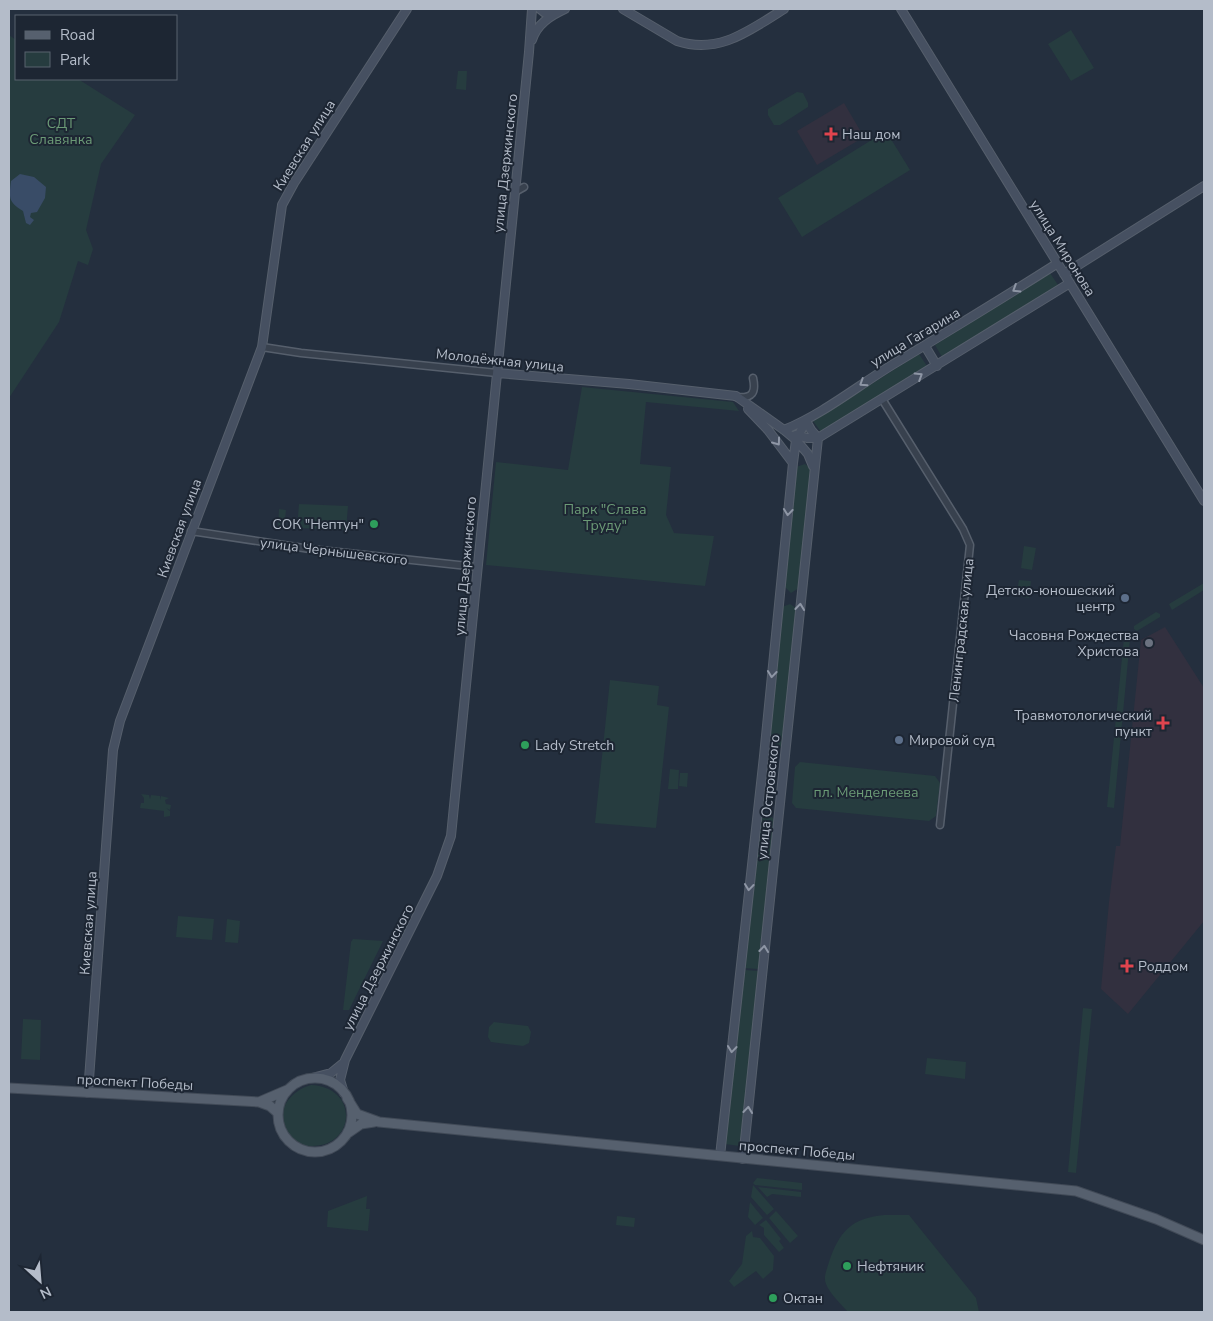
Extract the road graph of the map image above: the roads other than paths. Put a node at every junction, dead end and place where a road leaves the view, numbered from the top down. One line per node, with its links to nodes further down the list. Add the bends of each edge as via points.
1 (407, 9): 16 (main road, Киевская улица, via 282,205)
2 (532, 9): 8 (main road)
3 (540, 9): 7 (main road, via 550,13)
4 (623, 9): 5 (main road, via 677,41 703,46 733,39)
5 (784, 9)
6 (901, 9): 12 (main road, улица Миронова)
7 (561, 10): 8 (main road, via 537,28)
8 (529, 52): 11 (main road, улица Дзержинского)
9 (524, 186): 11 (street)
10 (1204, 186): 13 (main road)
11 (515, 192): 18 (main road, улица Дзержинского)
12 (1058, 263): 13 (main road, улица Миронова); 15 (main road, улица Гагарина, one-way to 15)
13 (1064, 274): 14 (main road, улица Миронова)
14 (1070, 283): 17 (main road); 28 (main road, улица Миронова)
15 (925, 346): 17 (main road); 22 (main road, улица Гагарина, one-way to 22)
16 (262, 347): 18 (street, Молодёжная улица); 29 (main road, Киевская улица)
17 (937, 366): 21 (main road, one-way to 17)
18 (497, 373): 20 (main road, Молодёжная улица); 30 (main road, улица Дзержинского)
19 (753, 378): 20 (street, via 754,392 746,398)
20 (736, 396): 23 (main road); 26 (main road, one-way to 26, via 768,430)
21 (882, 399): 25 (main road); 31 (street, Ленинградская улица, via 970,545)
22 (806, 421): 23 (main road, улица Гагарина); 24 (main road, улица Островского); 25 (main road)
23 (784, 430): 24 (main road)
24 (798, 438): 25 (main road); 26 (main road, улица Островского); 27 (main road)
25 (818, 438): 27 (main road, улица Островского)
26 (793, 464): 27 (main road, via 808,460); 42 (main road, улица Островского, one-way to 42)
27 (814, 466): 43 (main road, улица Островского, one-way to 27)
28 (1204, 501)
29 (191, 531): 30 (street, улица Чернышевского, via 310,549); 36 (main road, Киевская улица, via 120,721 114,750)
30 (477, 567): 32 (main road, улица Дзержинского, via 451,836 437,876)
31 (940, 825)
32 (345, 1060): 33 (main road, улица Дзержинского, via 334,1072); 37 (main road, улица Дзержинского, via 340,1080)
33 (312, 1078): 35 (main road); 37 (main road, via 334,1083)
34 (9, 1088): 36 (main road, проспект Победы)
35 (287, 1090): 38 (main road, проспект Победы); 39 (main road)
36 (88, 1093): 38 (main road, проспект Победы)
37 (345, 1095): 40 (main road, проспект Победы, via 357,1114); 41 (main road, via 352,1121)
38 (259, 1102): 39 (main road, проспект Победы)
39 (278, 1113): 41 (main road, via 281,1131 299,1149 326,1149)
40 (379, 1122): 41 (main road, проспект Победы, via 361,1124); 42 (main road, проспект Победы)
41 (345, 1136)
42 (720, 1156): 43 (main road, проспект Победы)
43 (743, 1159): 44 (main road, проспект Победы, via 1076,1191)
44 (1204, 1240)

